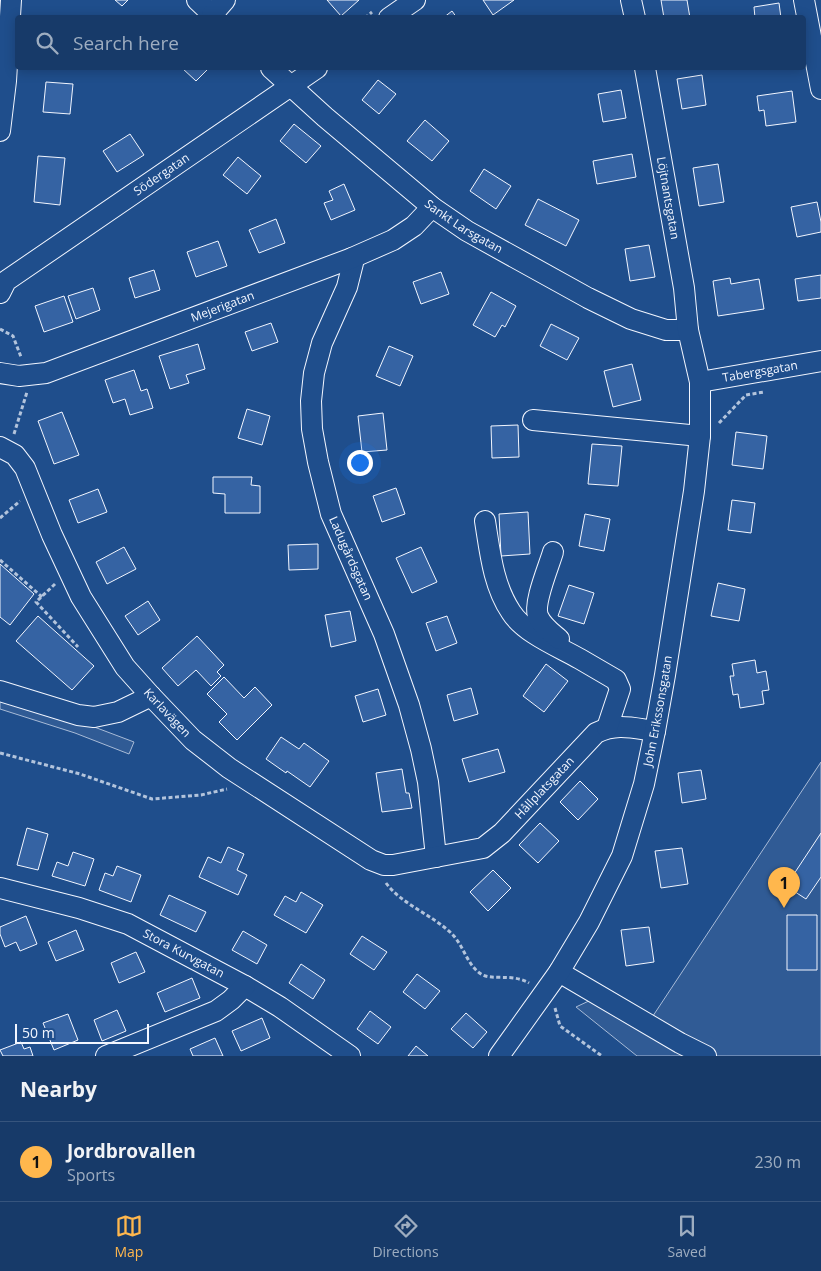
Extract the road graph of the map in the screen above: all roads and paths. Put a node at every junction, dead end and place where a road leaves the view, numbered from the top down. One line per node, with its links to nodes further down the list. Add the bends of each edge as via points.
1 (11, 0): 14 (street)
2 (197, 0): 6 (street)
3 (415, 0): 7 (street)
4 (631, 0): 8 (street)
5 (804, 0): 13 (street)
6 (218, 11)
7 (393, 15)
8 (634, 15)
9 (273, 70): 12 (street, Sankt Larsgatan)
10 (313, 70): 12 (street, Södergatan)
11 (646, 70): 18 (street, Löjtnantsgatan, via 684,288)
12 (291, 85): 15 (street, Sankt Larsgatan, via 325,118); 17 (street, Södergatan)
13 (821, 89)
14 (0, 131)
15 (432, 207): 16 (street, Mejerigatan, via 414,226 393,240); 18 (street, Sankt Larsgatan, via 467,231 631,319 666,330)
16 (352, 258): 20 (street, Mejerigatan, via 46,373 19,376); 41 (street, Ladugårdsgatan, via 347,287 322,343 314,373 312,429 331,514 384,634 409,705 428,782)
17 (2, 281)
18 (688, 330): 21 (street, John Erikssonsgatan)
19 (821, 361): 21 (street, Tabergsgatan)
20 (0, 373)
21 (700, 382): 24 (street, John Erikssonsgatan)
22 (765, 392): 24 (path, via 746,395 718,424)
23 (533, 420): 24 (street)
24 (701, 430): 38 (street, John Erikssonsgatan)
25 (0, 447): 26 (street, Karlavägen, via 15,455 25,468)
26 (34, 490): 27 (path); 31 (street, Karlavägen)
27 (0, 518)
28 (485, 521): 34 (street, via 492,566 512,614 525,626)
29 (553, 552): 34 (street, via 537,615)
30 (0, 560): 32 (path)
31 (68, 572): 32 (path); 36 (street, Karlavägen, via 120,660)
32 (42, 597): 33 (path, via 36,602)
33 (78, 647)
34 (581, 659): 37 (street, via 616,680 620,689)
35 (0, 691): 36 (street, via 94,717 118,712)
36 (151, 696): 40 (street, Karlavägen, via 193,740)
37 (607, 728): 38 (street, via 619,726); 41 (street, Hållplatsgatan, via 596,733 494,840 483,848)
38 (655, 731): 44 (street, John Erikssonsgatan, via 644,784 622,856 596,911)
39 (0, 753): 40 (path, via 80,774 152,799 201,795)
40 (252, 783): 42 (street, Karlavägen, via 371,860)
41 (436, 857): 42 (street)
42 (384, 865): 46 (path, via 384,876 393,891 453,935 482,974 522,979)
43 (2, 891): 45 (street, Stora Kurvgatan, via 79,908 128,924)
44 (559, 972): 46 (street, John Erikssonsgatan); 52 (street)
45 (245, 986): 48 (street, via 216,1011); 49 (street, Stora Kurvgatan)
46 (543, 993): 50 (street, John Erikssonsgatan)
47 (560, 1026): 51 (path)
48 (106, 1056)
49 (350, 1056)
50 (499, 1056)
51 (602, 1056)
52 (706, 1056)

